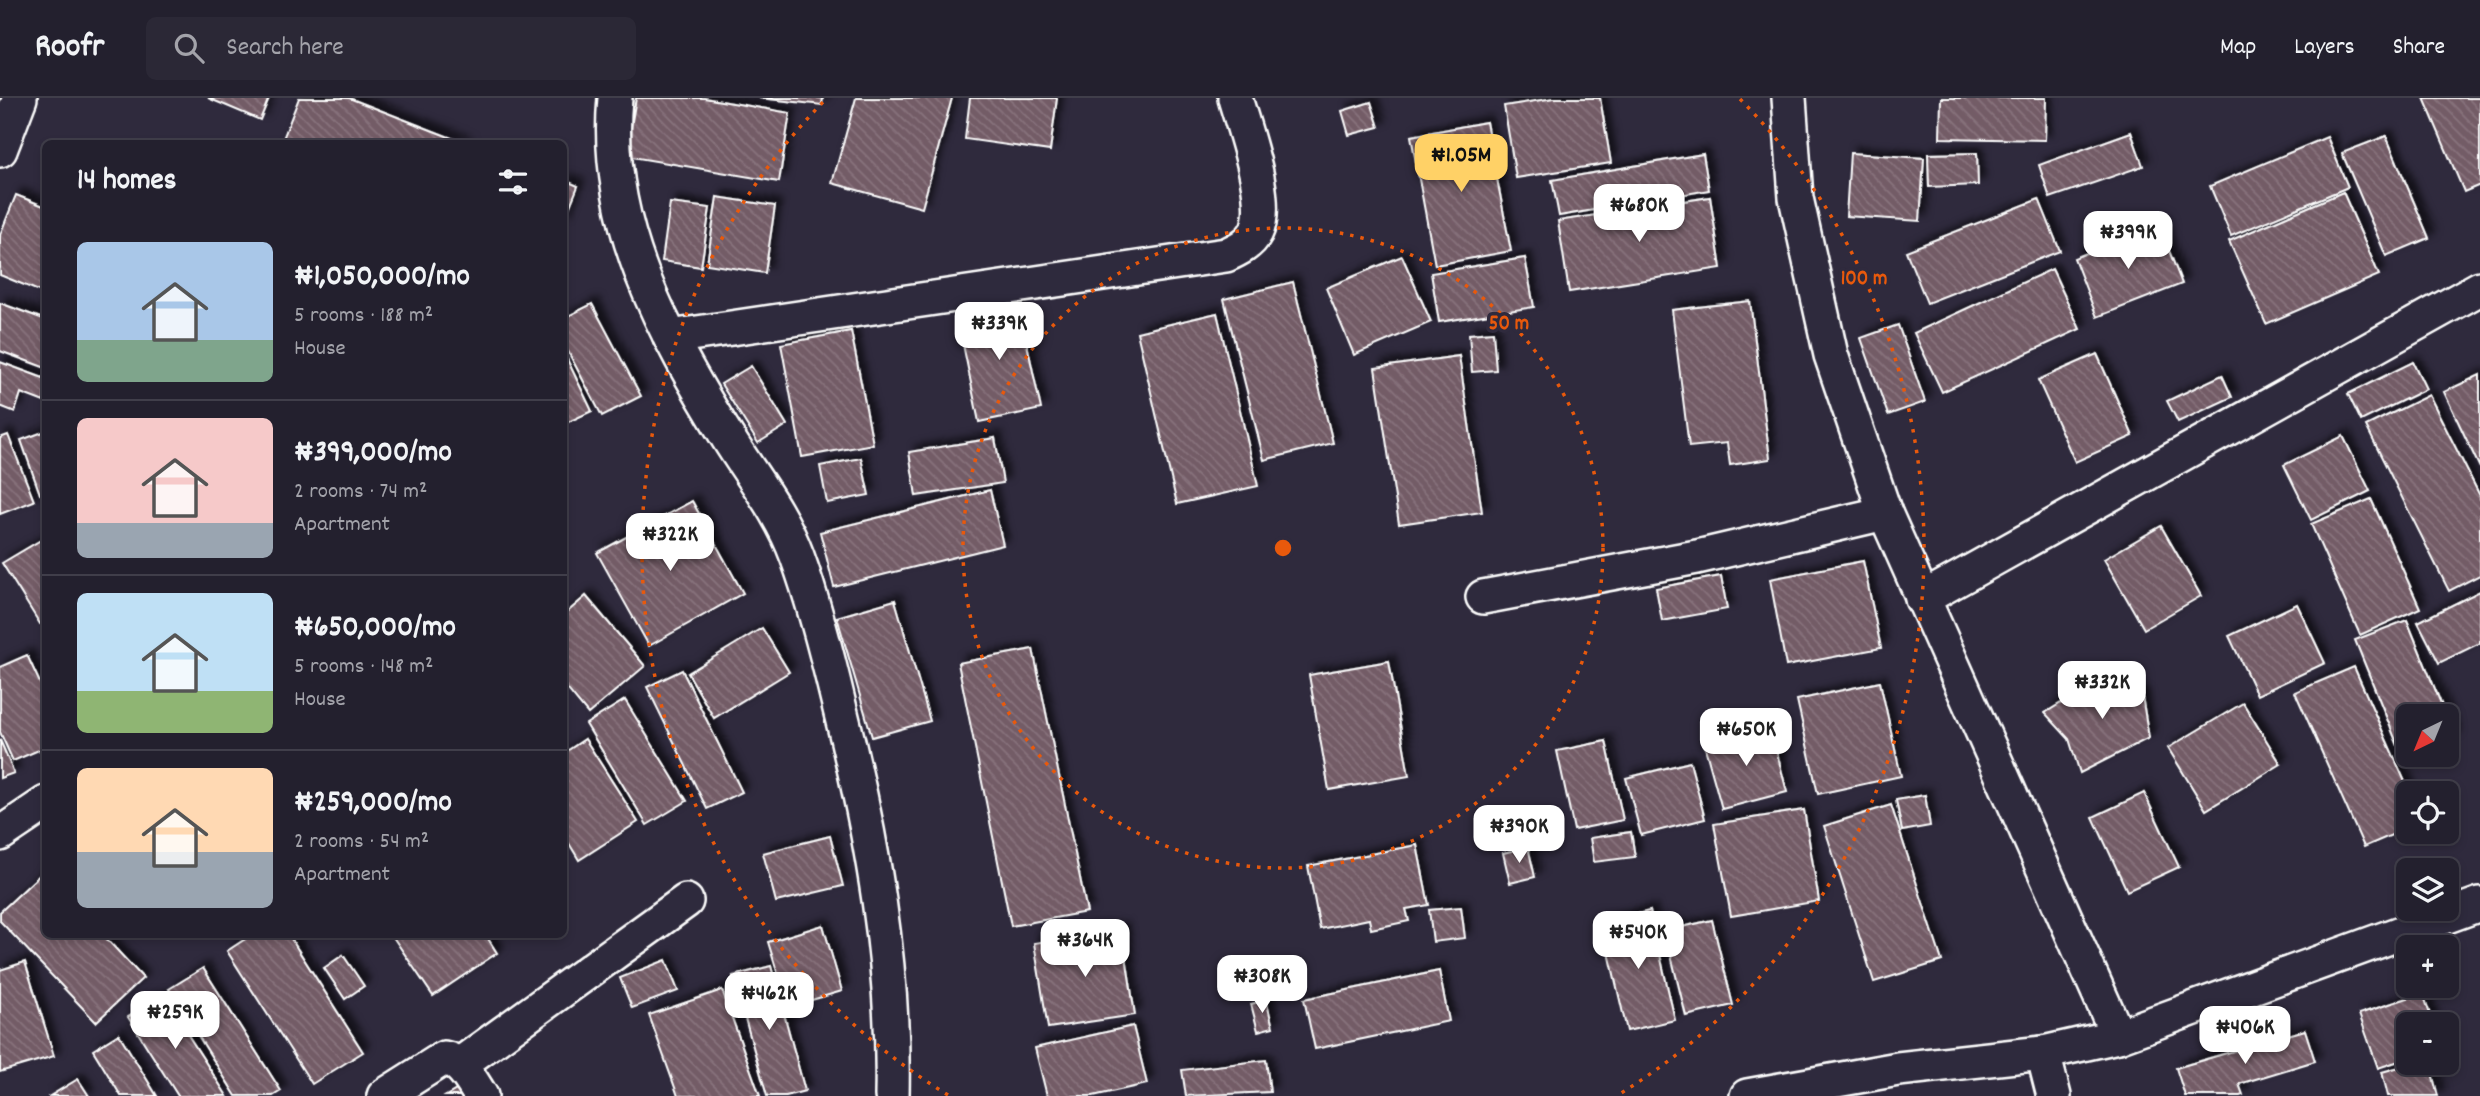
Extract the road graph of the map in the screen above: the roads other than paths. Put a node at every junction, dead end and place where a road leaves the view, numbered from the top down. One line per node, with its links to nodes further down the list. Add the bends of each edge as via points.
1 (20, 98): 5 (street)
2 (615, 98): 7 (street, via 611,133 622,205 637,267)
3 (1235, 98): 7 (street, via 1261,206 1256,232 1226,256)
4 (1790, 98): 8 (street, via 1796,198 1831,355)
5 (0, 150)
6 (2480, 288): 10 (street)
7 (670, 337): 20 (street, via 728,438 775,507 797,555 829,663 860,790 884,923)
8 (1885, 513): 9 (street, via 1698,557); 10 (street)
9 (1483, 597)
10 (1922, 598): 15 (street)
11 (42, 806): 12 (street)
12 (0, 834)
13 (686, 901): 17 (street)
14 (2480, 904): 15 (street)
15 (2118, 1036): 16 (street)
16 (2043, 1053): 21 (street, via 1898,1069); 22 (street)
17 (459, 1065): 18 (street, via 444,1058); 19 (street)
18 (384, 1096)
19 (481, 1096)
20 (892, 1096)
21 (1747, 1096)
22 (2054, 1096)

